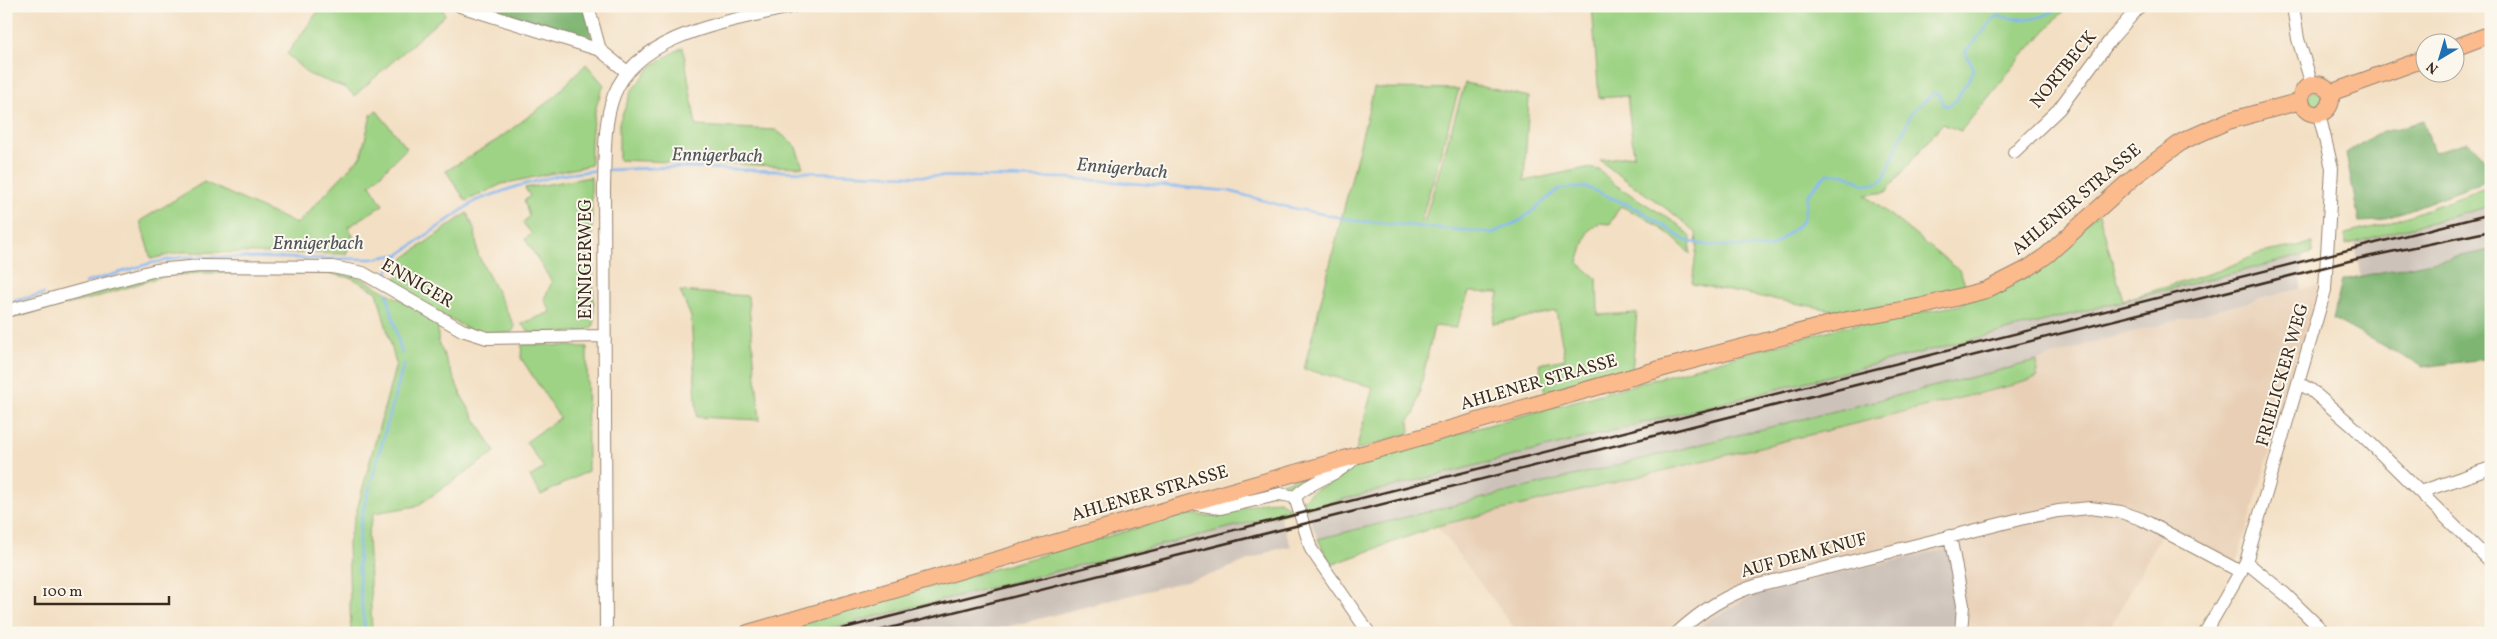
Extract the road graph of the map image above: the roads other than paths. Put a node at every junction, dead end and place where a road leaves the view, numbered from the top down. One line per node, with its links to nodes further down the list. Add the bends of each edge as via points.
1 (460, 6): 8 (street)
2 (588, 6): 8 (street)
3 (794, 6): 10 (street, ENNIGERWEG, via 670,41 638,60)
4 (2140, 6): 15 (street, NORTBECK, via 2059,109)
5 (2293, 6): 11 (street, via 2298,39)
6 (2491, 34): 7 (main road)
7 (2464, 44)
8 (600, 50): 10 (street)
9 (2414, 63): 12 (main road)
10 (627, 72): 17 (street, ENNIGERWEG, via 614,95 606,128)
11 (2312, 85): 12 (main road, via 2321,85); 13 (main road, via 2305,89)
12 (2330, 93): 14 (main road, via 2329,106)
13 (2301, 101): 14 (main road, via 2307,112); 19 (main road, AHLENER STRASSE, via 2228,121 2184,142 2135,176 2027,270 1986,290 1842,321)
14 (2319, 114): 18 (street, FRIELICKER WEG, via 2332,168 2325,290)
15 (2014, 152)
16 (6, 311): 17 (street, ENNIGER, via 156,270 200,266 332,267 363,273 475,335 488,338)
17 (604, 336): 27 (street, ENNIGERWEG)
18 (2298, 383): 21 (street, via 2311,390 2356,429); 26 (street, FRIELICKER WEG)
19 (1357, 455): 22 (street, via 1336,473 1306,488); 23 (main road, AHLENER STRASSE)
20 (2491, 468): 21 (street)
21 (2420, 492): 25 (street)
22 (1295, 498): 23 (street, via 1280,494 1221,508); 29 (street, via 1311,549)
23 (1190, 503): 28 (main road, AHLENER STRASSE)
24 (1950, 536): 26 (street, AUF DEM KNUF, via 2058,510 2104,509 2148,523); 30 (street, AUF DEM KNUF, via 1734,593 1709,606); 31 (street, via 1963,605)
25 (2491, 562)
26 (2244, 567): 32 (street, FRIELICKER WEG); 33 (street, AUF DEM KNUF, via 2285,594)
27 (606, 633)
28 (748, 633)
29 (1369, 633)
30 (1677, 633)
31 (1961, 633)
32 (2205, 633)
33 (2325, 633)

